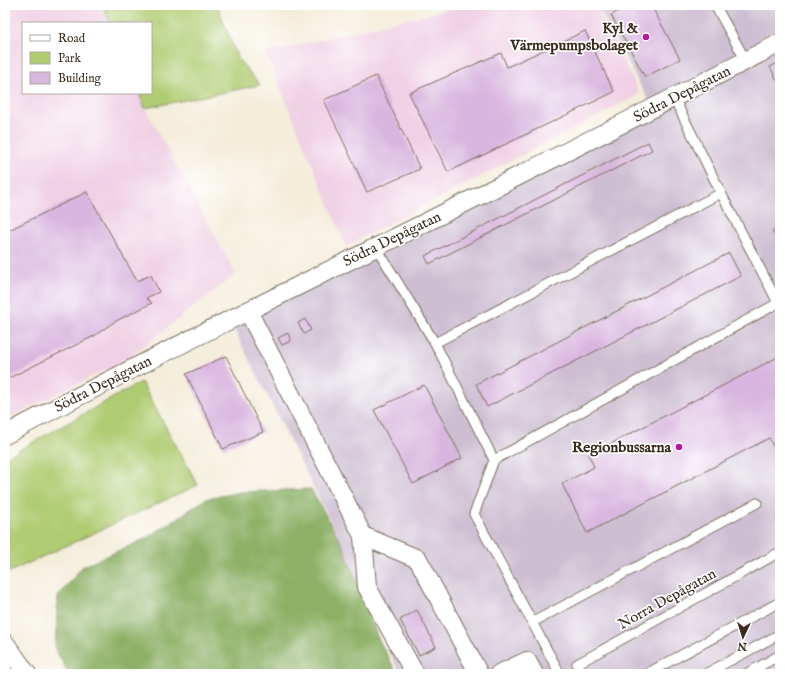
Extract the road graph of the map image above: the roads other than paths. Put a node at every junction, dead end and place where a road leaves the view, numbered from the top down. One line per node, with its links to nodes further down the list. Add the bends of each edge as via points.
1 (715, 5): 3 (lane)
2 (780, 43): 3 (street, Södra Depågatan)
3 (746, 61): 4 (street, Södra Depågatan)
4 (674, 98): 5 (lane); 6 (street, Södra Depågatan)
5 (721, 193): 7 (lane); 9 (lane)
6 (376, 247): 8 (street, Södra Depågatan); 9 (lane)
7 (779, 305): 11 (lane)
8 (248, 311): 10 (street, Södra Depågatan); 13 (street)
9 (436, 343): 11 (lane)
10 (5, 435)
11 (494, 460): 16 (lane, via 474,514)
12 (757, 503): 16 (lane)
13 (363, 536): 21 (street, via 367,587); 22 (street, via 418,559)
14 (780, 552): 26 (lane, Norra Depågatan, via 577,664)
15 (780, 602): 27 (lane)
16 (532, 622): 25 (lane)
17 (780, 634): 28 (lane)
18 (5, 643): 20 (street)
19 (780, 655): 29 (lane)
20 (27, 674)
21 (415, 674)
22 (479, 674)
23 (499, 674): 24 (street, via 527,661)
24 (534, 674)
25 (560, 674)
26 (582, 674)
27 (646, 674)
28 (705, 674)
29 (746, 674)

